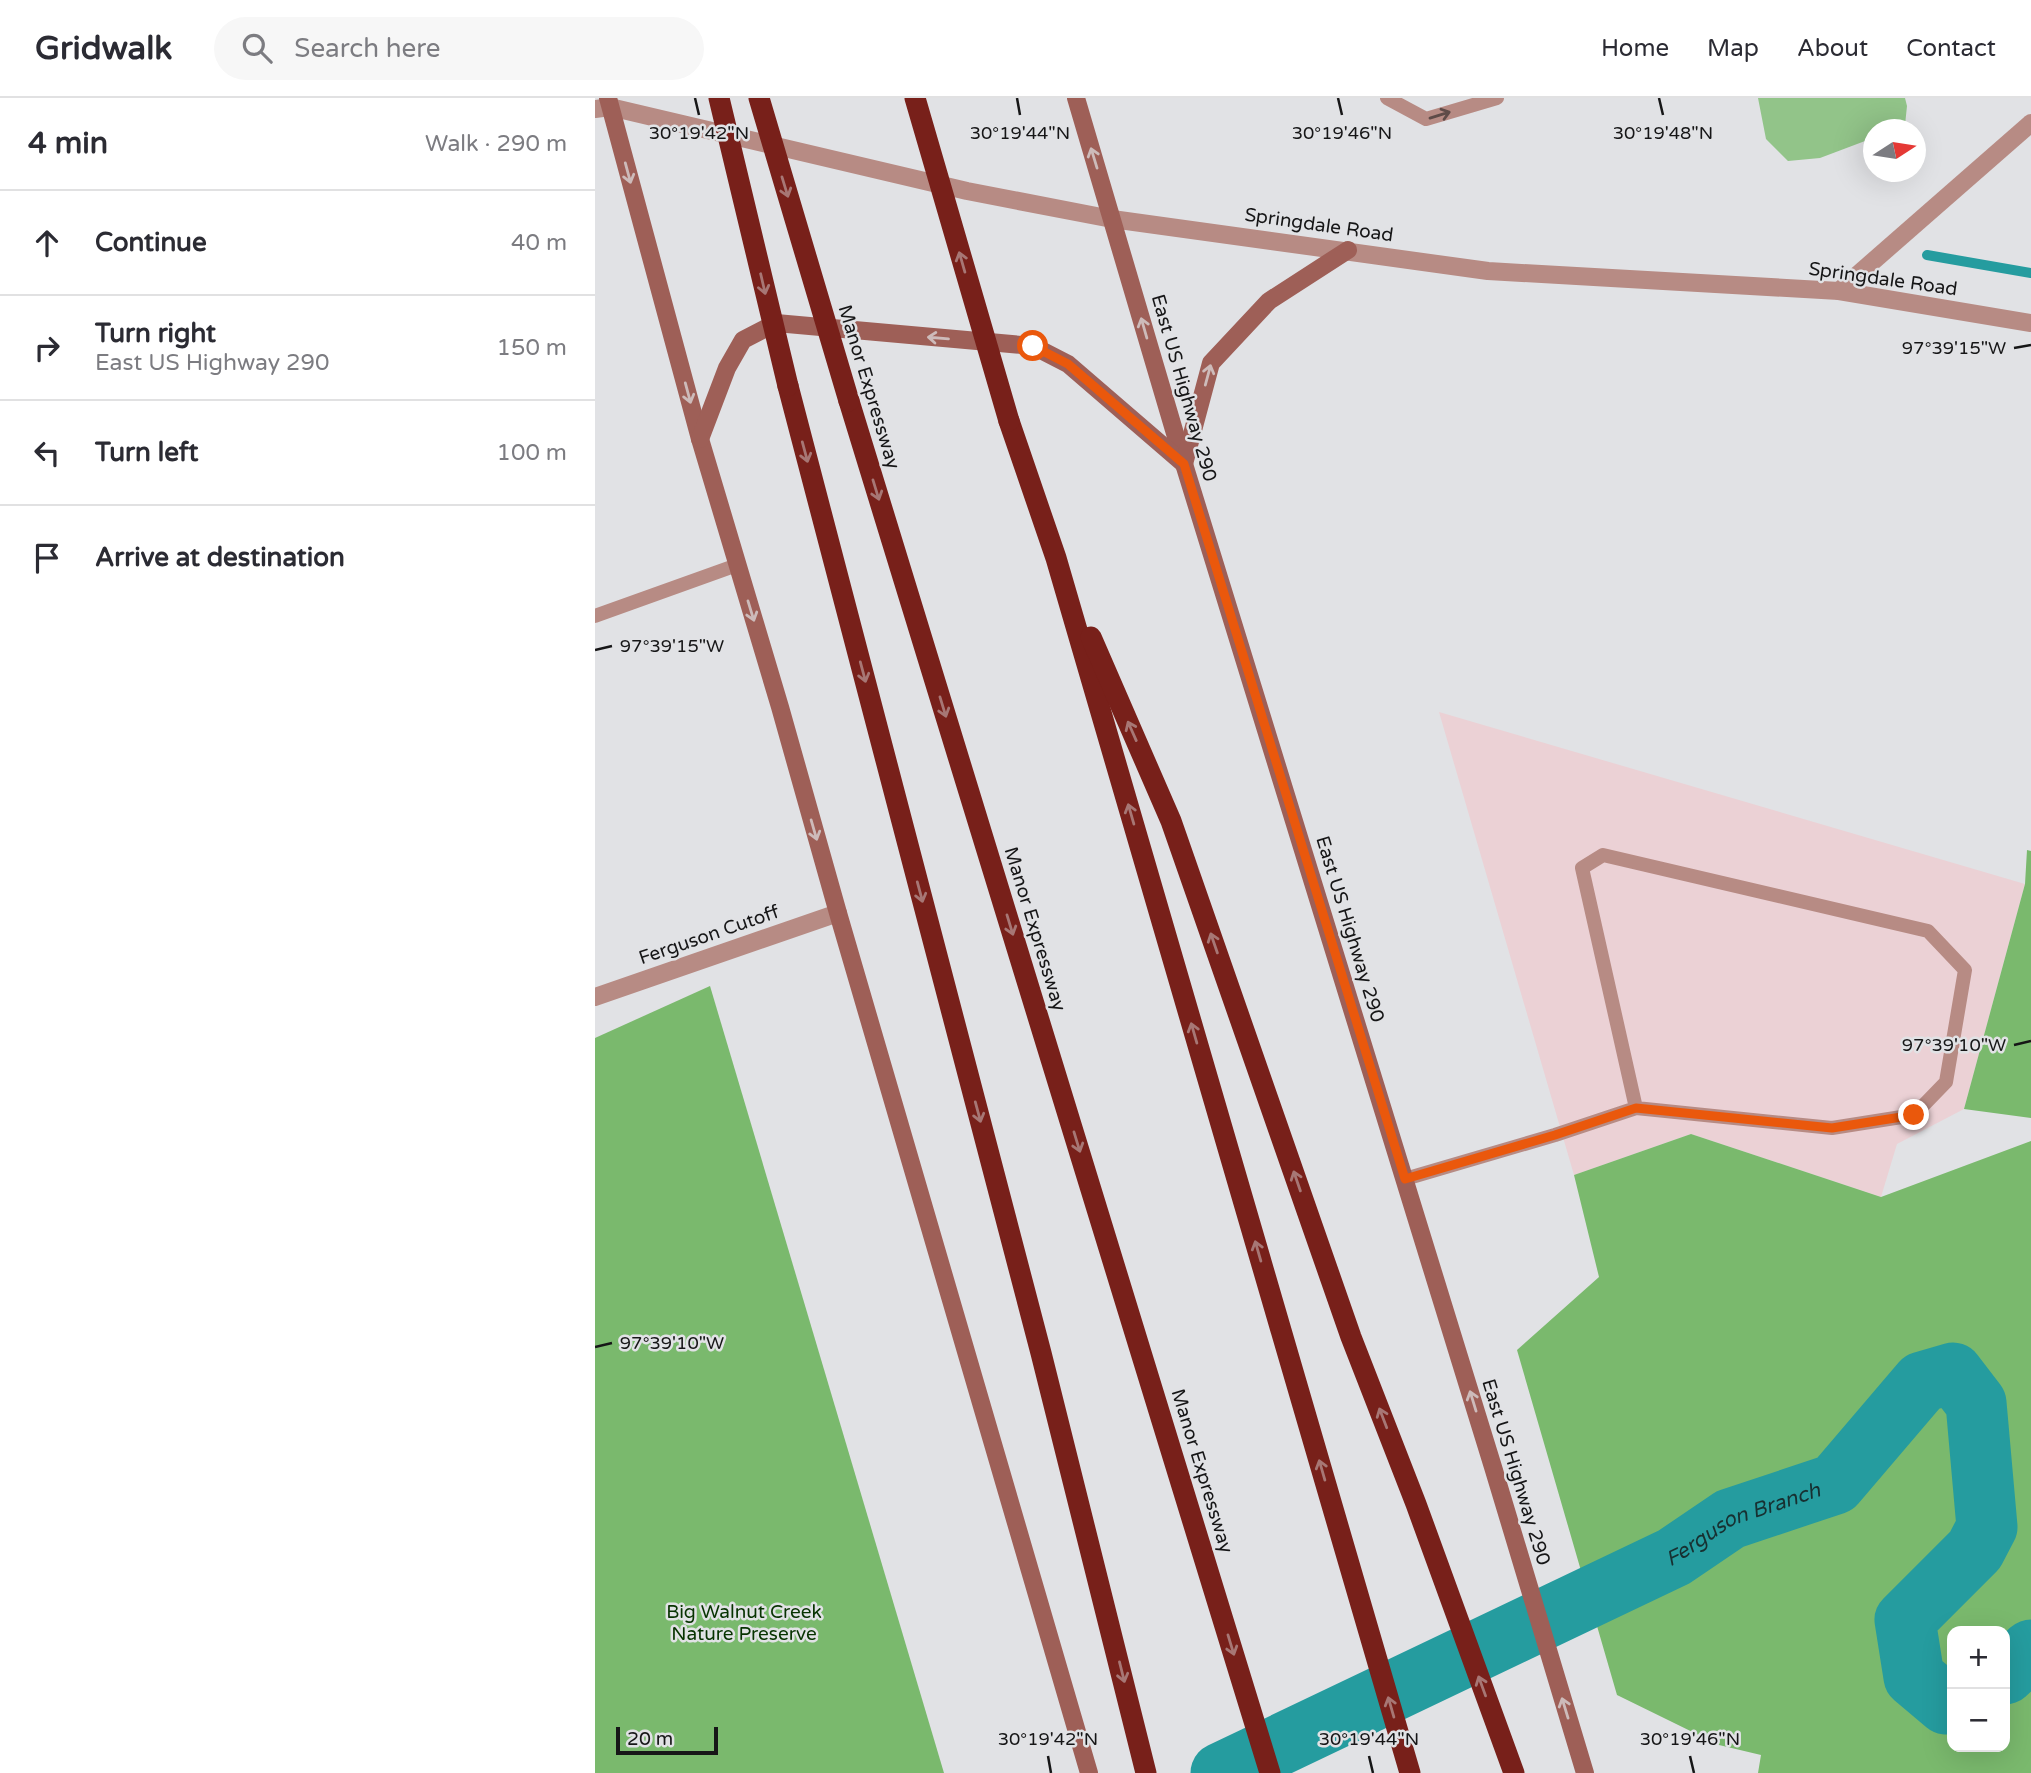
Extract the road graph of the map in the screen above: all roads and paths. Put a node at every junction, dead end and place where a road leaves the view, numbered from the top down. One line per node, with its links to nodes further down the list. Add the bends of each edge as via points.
1 (719, 98): 23 (highway, one-way to 23, bridge, via 787,386)
2 (759, 98): 24 (highway, Manor Expressway, one-way to 24, bridge)
3 (915, 98): 15 (highway, one-way to 3, bridge, via 1009,421)
4 (1076, 98): 9 (main road, East US Highway 290, one-way to 4)
5 (1387, 98): 6 (lane, one-way to 6, via 1426,119)
6 (1497, 98)
7 (604, 103): 9 (street, Springdale Road, via 967,191); 13 (main road, one-way to 13)
8 (2031, 123): 11 (street)
9 (1112, 219): 10 (street, Springdale Road); 14 (main road, East US Highway 290, one-way to 9)
10 (1348, 250): 11 (street, Springdale Road, via 1488,271); 14 (main road, one-way to 10, via 1211,363 1269,301)
11 (1839, 291): 12 (street, Springdale Road)
12 (2031, 323)
13 (700, 439): 14 (main road, one-way to 13, via 1068,364 1033,346 776,323 743,340 727,368); 16 (main road)
14 (1184, 464): 21 (main road, East US Highway 290)
15 (1056, 558): 25 (highway, one-way to 15); 26 (highway, one-way to 15, via 1351,1337 1171,821)
16 (737, 565): 17 (lane); 18 (main road, one-way to 18)
17 (595, 616)
18 (838, 913): 19 (street, Ferguson Cutoff); 22 (main road)
19 (595, 997)
20 (1636, 1108): 20 (lane, via 1832,1128 1914,1115 1946,1083 1965,970 1928,931 1603,855 1582,868); 21 (lane)
21 (1405, 1179): 27 (main road, East US Highway 290, one-way to 21)
22 (1089, 1773)
23 (1146, 1773)
24 (1270, 1773)
25 (1410, 1773)
26 (1514, 1773)
27 (1585, 1773)

